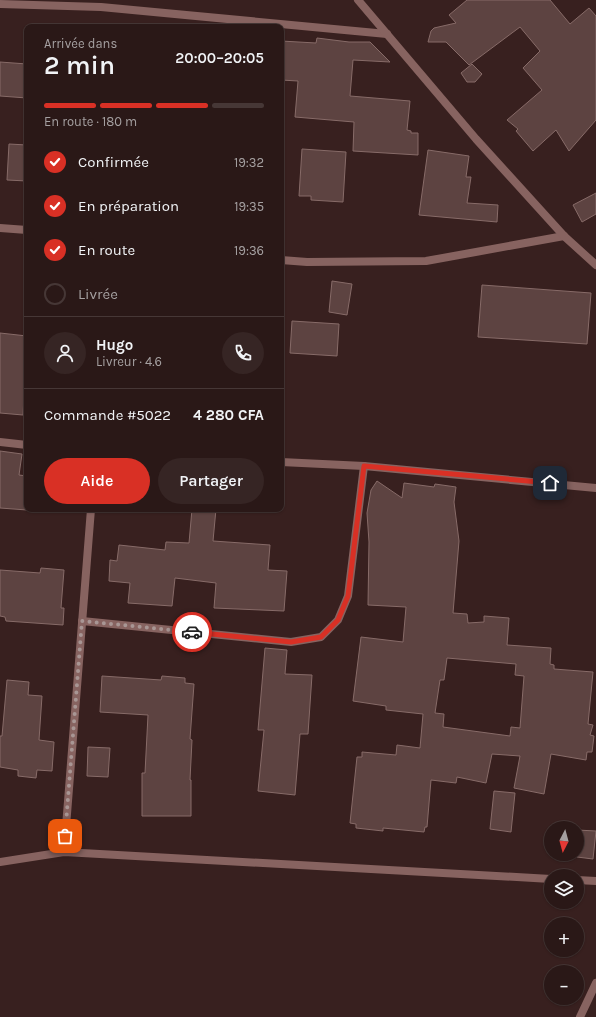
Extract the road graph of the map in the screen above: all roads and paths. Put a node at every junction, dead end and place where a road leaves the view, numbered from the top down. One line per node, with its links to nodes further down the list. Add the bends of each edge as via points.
1 (96, 0): 4 (street)
2 (358, 0): 7 (street)
3 (0, 4): 4 (street)
4 (102, 7): 5 (street)
5 (281, 24)
6 (284, 24): 7 (street)
7 (387, 34): 10 (street, via 476,139)
8 (0, 228): 9 (street)
9 (24, 230)
10 (564, 236): 11 (street, via 426,261); 12 (street)
11 (284, 260)
12 (596, 265)
13 (0, 442): 14 (street)
14 (24, 445)
15 (284, 462): 16 (street)
16 (364, 466): 17 (street); 19 (street, via 348,596 338,620 321,637 291,642)
17 (596, 488)
18 (91, 512): 19 (street)
19 (82, 621): 20 (street)
20 (64, 852): 21 (street); 22 (street)
21 (0, 862)
22 (544, 879)
23 (584, 880): 24 (street)
24 (596, 881)
25 (596, 983): 26 (street)
26 (580, 1017)

